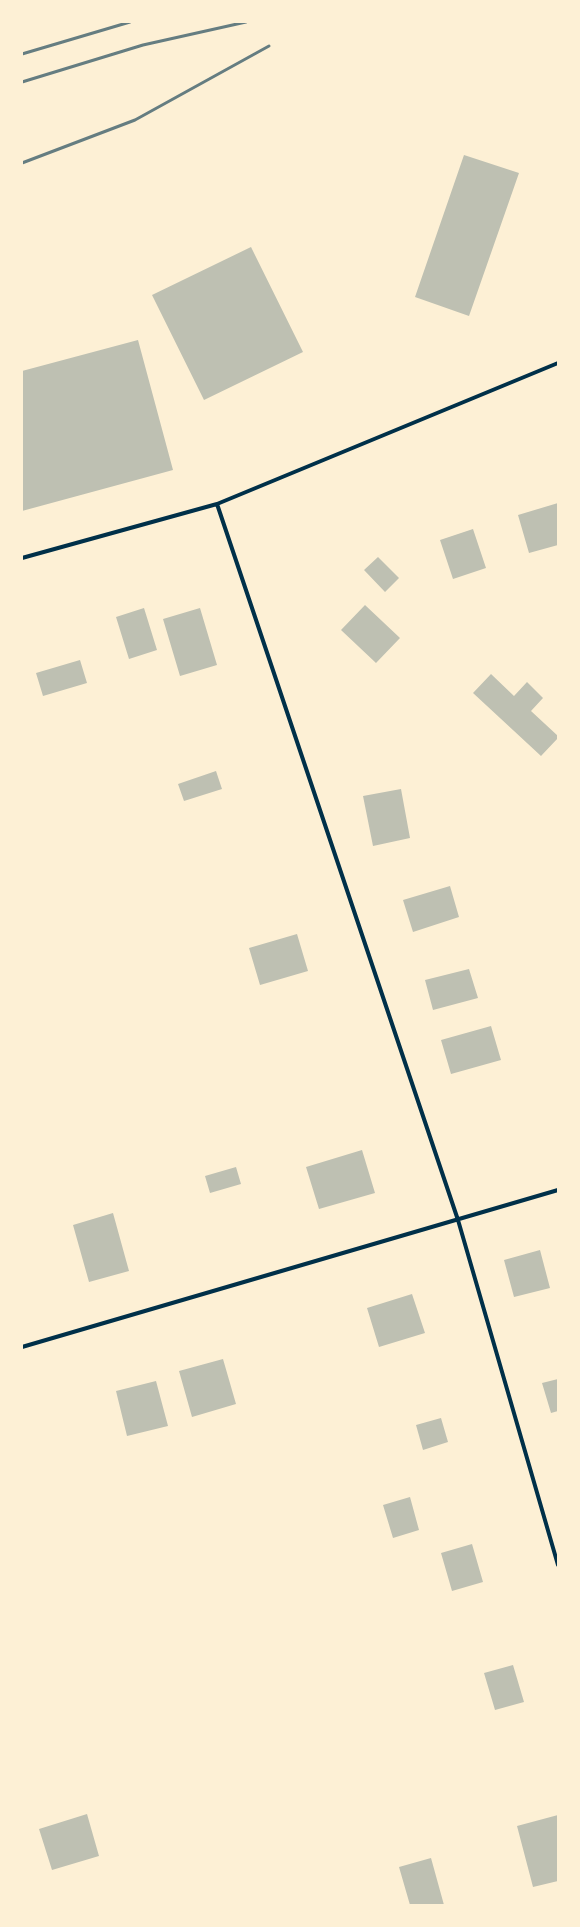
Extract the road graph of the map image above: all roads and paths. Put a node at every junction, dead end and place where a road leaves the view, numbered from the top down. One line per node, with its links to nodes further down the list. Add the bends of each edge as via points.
1 (558, 363): 2 (street)
2 (217, 504): 3 (street); 5 (street)
3 (22, 558)
4 (558, 1190): 5 (street)
5 (458, 1220): 6 (street); 7 (street)
6 (22, 1347)
7 (558, 1565)

